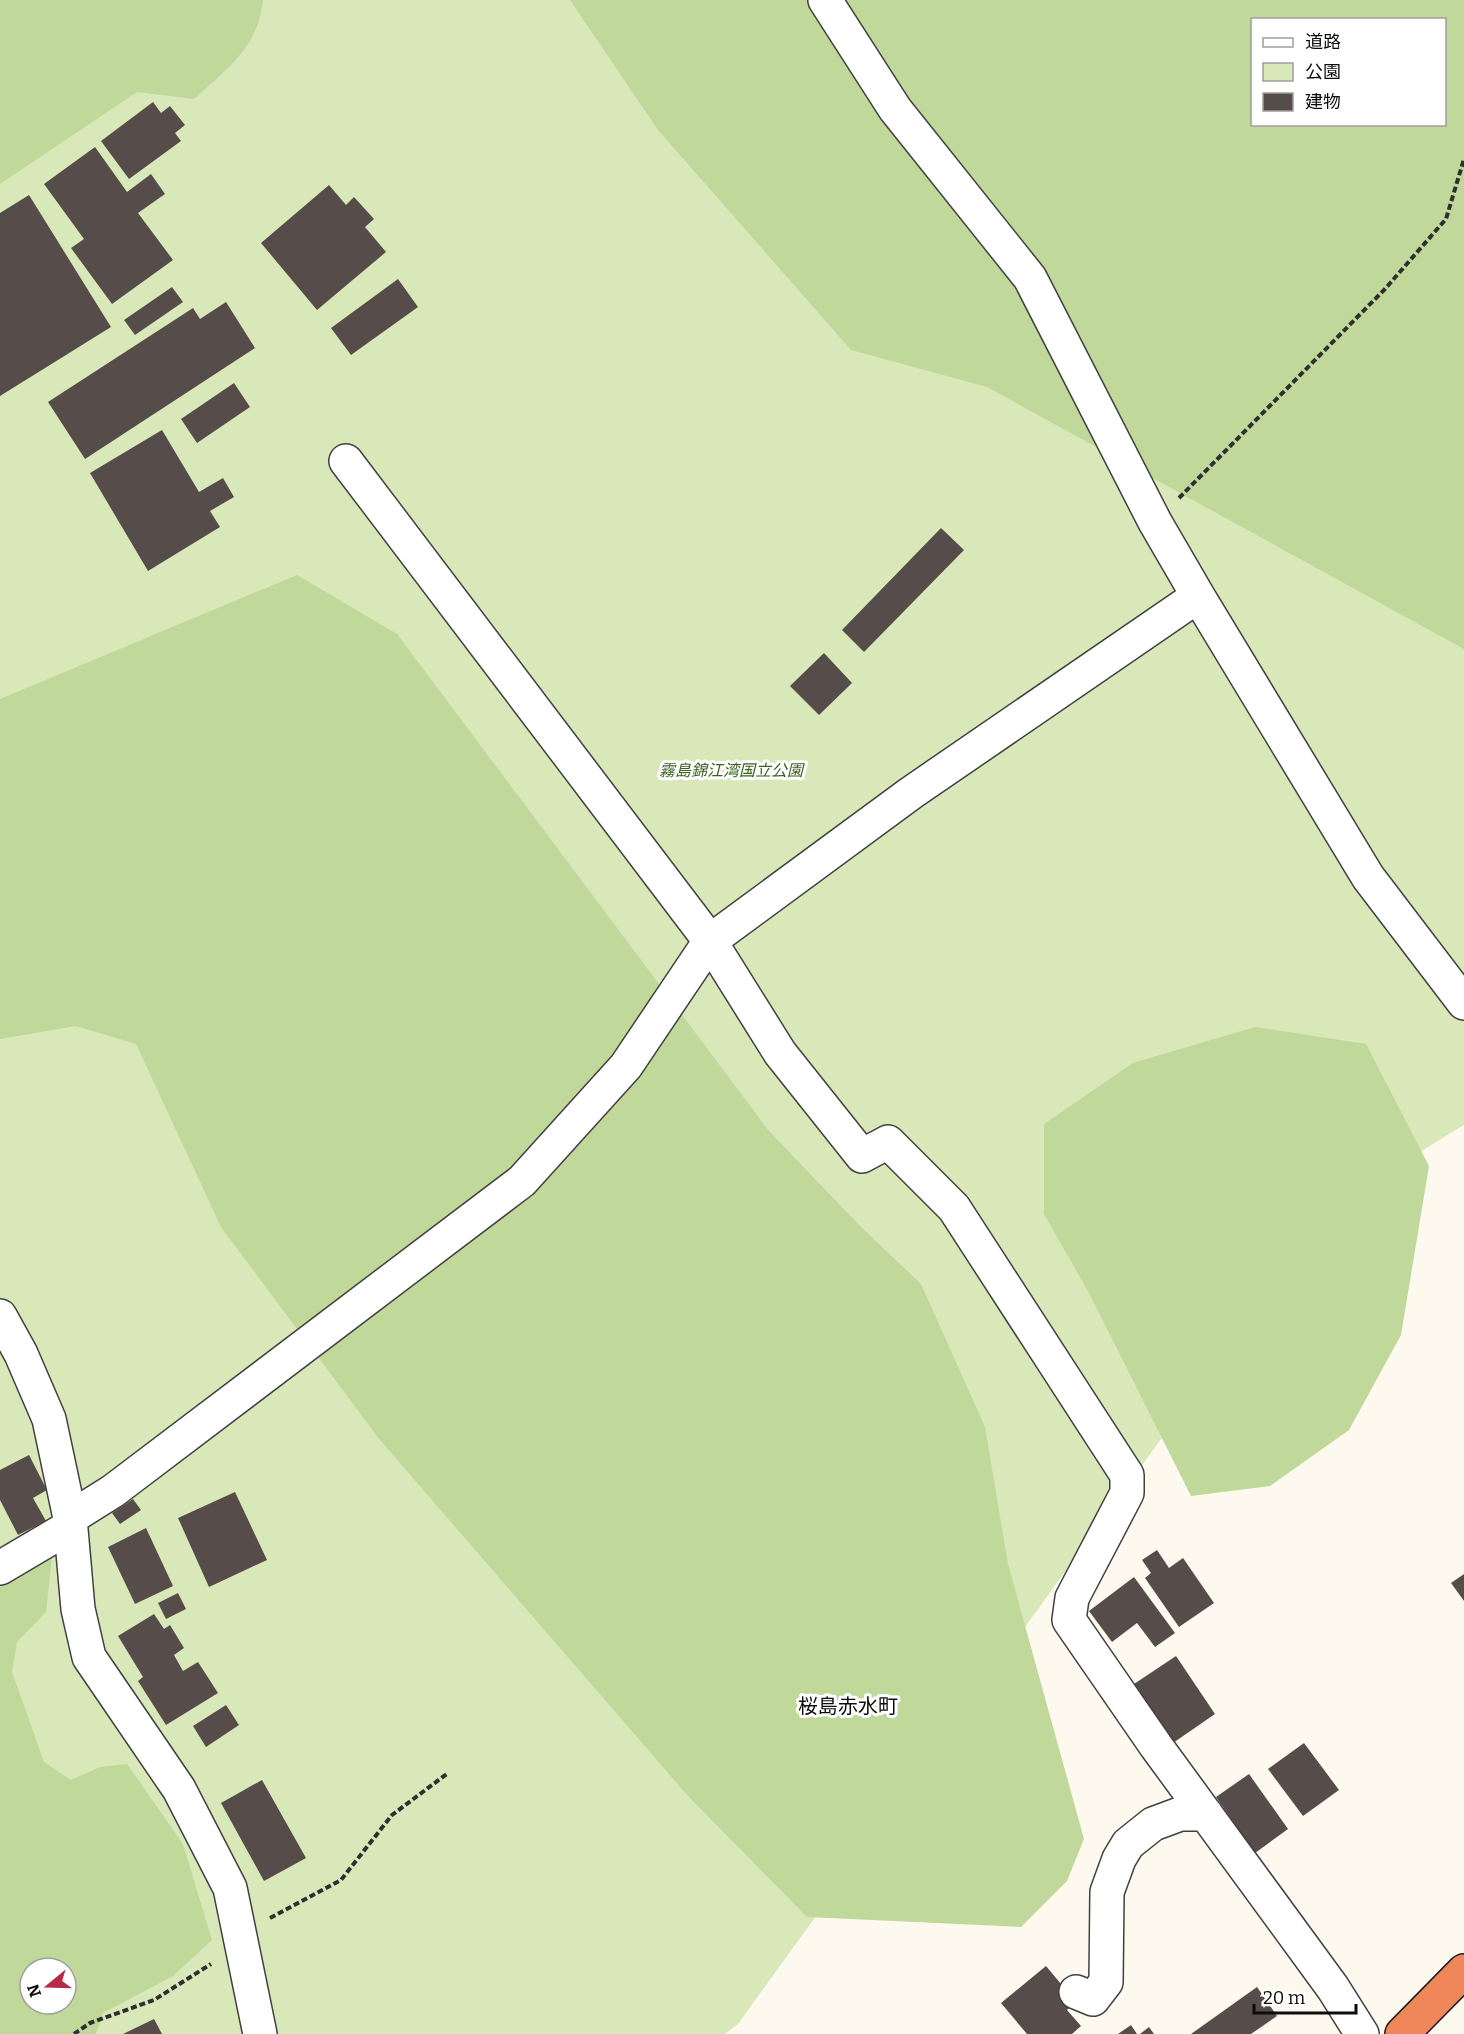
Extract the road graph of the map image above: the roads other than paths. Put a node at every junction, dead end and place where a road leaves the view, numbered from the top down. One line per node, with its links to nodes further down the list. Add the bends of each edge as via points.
1 (825, 0): 3 (street, via 895,109 1030,278 1155,522)
2 (346, 461): 4 (street)
3 (1198, 596): 4 (street, via 911,793); 5 (street, via 1368,877)
4 (710, 941): 7 (street, via 626,1066 522,1181); 9 (street, via 780,1053 862,1156 888,1142 954,1208 1127,1475 1127,1493 1072,1598 1069,1620)
5 (1464, 1003)
6 (0, 1316): 7 (street, via 49,1419)
7 (71, 1522): 8 (street); 12 (street, via 78,1609 89,1657 179,1790 230,1888)
8 (0, 1568)
9 (1206, 1814): 11 (street, via 1180,1814 1153,1824 1128,1844 1107,1892 1106,1982 1093,1999); 13 (street)
10 (1464, 1971): 14 (highway)
11 (1076, 1992)
12 (260, 2034)
13 (1362, 2034)
14 (1402, 2034)

